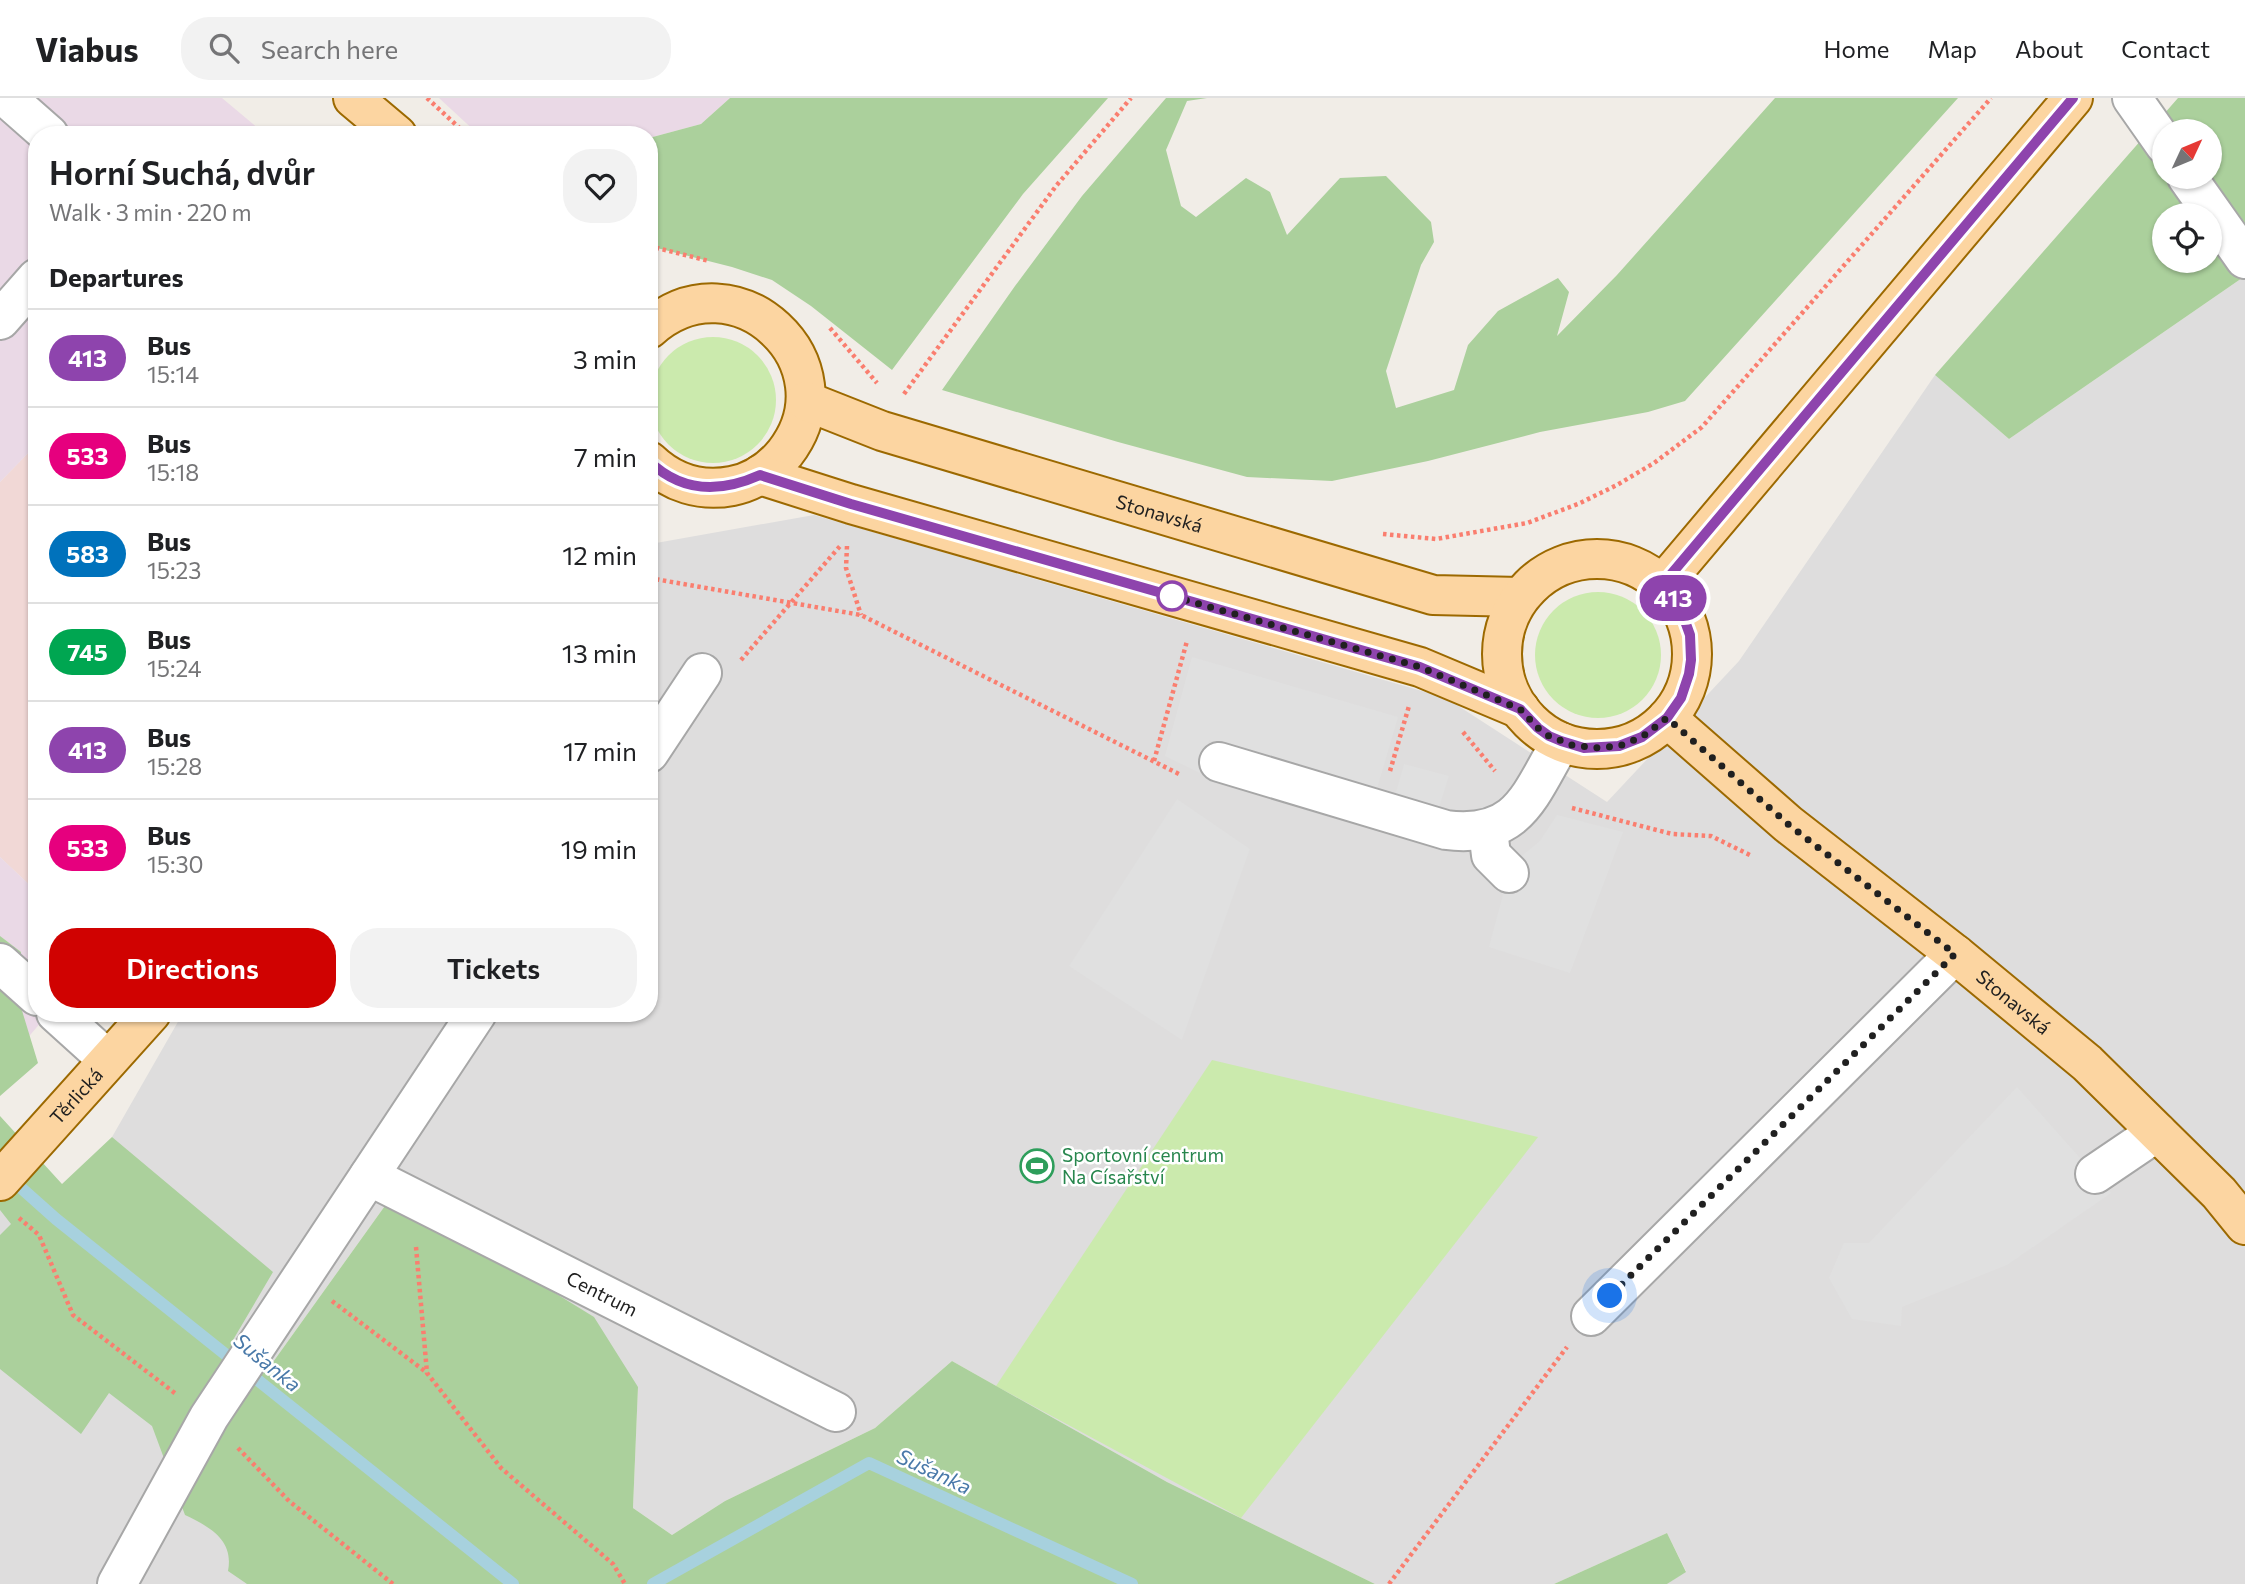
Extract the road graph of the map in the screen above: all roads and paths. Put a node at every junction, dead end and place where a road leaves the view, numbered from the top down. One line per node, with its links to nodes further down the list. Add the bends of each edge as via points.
1 (7, 98): 8 (street)
2 (353, 98): 9 (main road)
3 (427, 98): 10 (path)
4 (1131, 98): 21 (path, via 1056,186)
5 (1991, 98): 25 (path, via 1702,426 1654,463 1578,504 1527,523 1436,539)
6 (2073, 98): 27 (main road)
7 (2132, 98): 11 (street)
8 (39, 126)
9 (386, 126)
10 (457, 126)
11 (2152, 126)
12 (2195, 189): 14 (street)
13 (658, 248): 15 (path)
14 (2245, 260)
15 (720, 264)
16 (28, 288): 17 (street)
17 (0, 320)
18 (658, 321): 22 (main road, via 688,306 717,303 746,309 771,323 791,345 802,372)
19 (828, 326): 20 (path)
20 (879, 386)
21 (904, 394)
22 (806, 401): 24 (main road, via 792,443 778,462); 28 (main road, Stonavská, via 881,431 1433,595)
23 (658, 473): 24 (main road, via 698,487 720,488)
24 (760, 475): 33 (main road, via 1420,667)
25 (1375, 533)
26 (658, 580): 29 (path)
27 (1662, 585): 28 (main road, via 1625,563 1587,559 1550,571); 34 (main road, via 1687,622 1691,646 1685,687)
28 (1520, 597): 33 (main road, via 1507,622 1502,651 1507,685)
29 (788, 604): 30 (path); 30 (path, via 848,536 846,568); 32 (path, via 744,658)
30 (861, 615): 38 (path)
31 (1189, 634): 38 (path)
32 (702, 673): 36 (street)
33 (1520, 709): 37 (main road, via 1538,728)
34 (1667, 718): 37 (main road, via 1642,737 1619,746 1584,748); 45 (main road, Stonavská, via 1788,824)
35 (1456, 724): 41 (path, via 1498,774)
36 (658, 739)
37 (1561, 741): 41 (street)
38 (1154, 761): 40 (path)
39 (1219, 762): 42 (street, via 1446,830)
40 (1184, 777)
41 (1530, 793): 42 (street, via 1507,821); 43 (path, via 1555,804 1672,834 1711,836)
42 (1488, 830): 44 (street, via 1491,855)
43 (1752, 856)
44 (1510, 873)
45 (1955, 954): 52 (main road, Stonavská, via 2087,1063); 59 (street)
46 (0, 963): 47 (street)
47 (28, 988)
48 (66, 1022): 51 (street)
49 (143, 1022): 51 (main road, Těrlická)
50 (471, 1022): 54 (street)
51 (108, 1060): 55 (main road, Těrlická)
52 (2157, 1132): 53 (street); 57 (main road, Stonavská, via 2220,1193)
53 (2095, 1174)
54 (369, 1176): 56 (street, Centrum); 58 (street)
55 (9, 1184): 61 (path, via 39,1235 73,1315 167,1388)
56 (412, 1197): 60 (path); 62 (street, Centrum)
57 (2245, 1225)
58 (302, 1278): 60 (path); 61 (street)
59 (1591, 1316): 66 (path)
60 (427, 1373): 65 (path, via 501,1468 615,1568)
61 (227, 1390): 63 (street); 64 (path, via 289,1501)
62 (835, 1412)
63 (117, 1584)
64 (393, 1584)
65 (625, 1584)
66 (1390, 1584)

